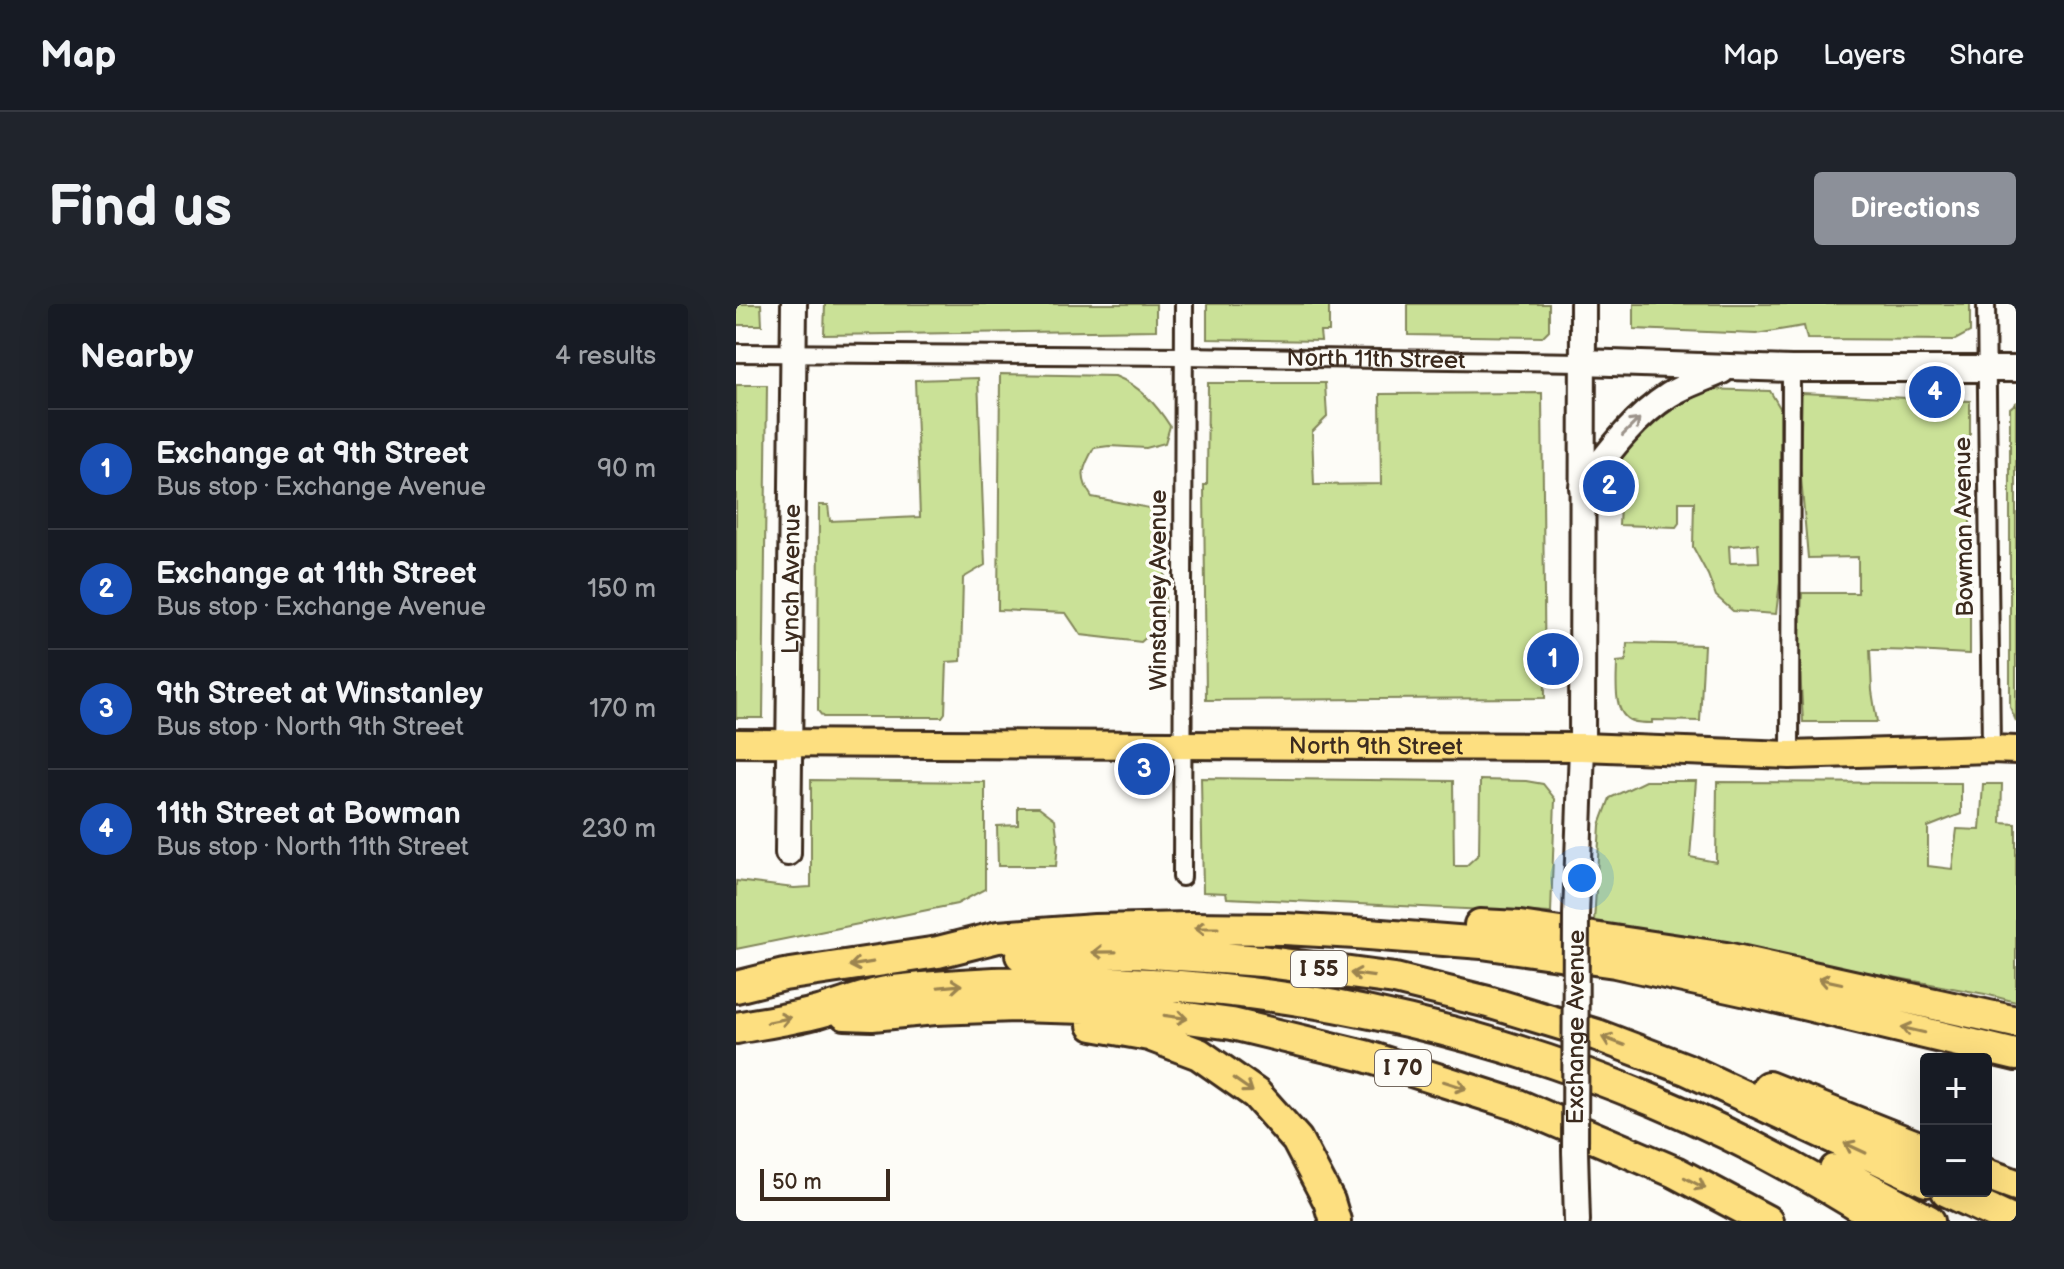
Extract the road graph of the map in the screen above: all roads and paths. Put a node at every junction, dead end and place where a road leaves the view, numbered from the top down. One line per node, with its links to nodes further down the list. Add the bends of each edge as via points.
1 (794, 304): 6 (street, Lynch Avenue)
2 (1184, 304): 7 (street, Winstanley Avenue)
3 (1583, 304): 8 (street, Exchange Avenue)
4 (1986, 304): 12 (street, Bowman Avenue)
5 (736, 353): 6 (street, North 11th Street)
6 (793, 353): 7 (street, North 11th Street); 15 (street, Lynch Avenue)
7 (1183, 356): 8 (street, North 11th Street); 16 (street, Winstanley Avenue)
8 (1582, 362): 9 (street, North 11th Street); 13 (street, Exchange Avenue)
9 (1729, 368): 10 (street, North 11th Street); 13 (street, one-way to 9, via 1650,409 1672,393)
10 (1791, 369): 12 (street, North 11th Street); 19 (street)
11 (2016, 369): 12 (street, North 11th Street)
12 (1986, 370): 18 (street, Bowman Avenue)
13 (1582, 487): 17 (street, Exchange Avenue)
14 (736, 743): 15 (main road, North 9th Street)
15 (790, 743): 16 (main road, North 9th Street); 20 (street, Lynch Avenue)
16 (1181, 745): 17 (main road, North 9th Street); 21 (street, Winstanley Avenue)
17 (1582, 747): 19 (main road, North 9th Street); 38 (street, Exchange Avenue, bridge, via 1576,916)
18 (2003, 750): 19 (main road, North 9th Street)
19 (1790, 755)
20 (788, 853)
21 (1182, 877)
22 (1284, 929): 23 (highway, one-way to 23, via 1048,933 998,937); 27 (highway, one-way to 22, via 1726,958 1520,927 1345,915); 29 (highway, one-way to 22, via 1615,962 1482,943)
23 (938, 952): 24 (highway, I 55, one-way to 24); 31 (highway, I 55, one-way to 23, via 1597,1035 1395,979 1137,952)
24 (736, 987)
25 (1015, 1006): 26 (highway, I 70, via 872,1015); 37 (highway, one-way to 37, via 1038,1019 1149,1035 1199,1054 1256,1094 1297,1140); 39 (highway, I 70, one-way to 39, via 1122,1009 1232,1024 1365,1056 1518,1105 1675,1172)
26 (819, 1012): 28 (highway, I 55, one-way to 26); 30 (highway, I 55, one-way to 30, via 867,995 973,984 1163,985 1362,1011)
27 (2016, 1022)
28 (737, 1028)
29 (2016, 1055)
30 (1543, 1059): 40 (highway, I 55, via 1720,1131); 41 (highway, via 1651,1084)
31 (1686, 1069): 32 (highway, via 1761,1084); 34 (highway, I 55, one-way to 31)
32 (1920, 1148)
33 (1992, 1176): 35 (highway)
34 (1920, 1178)
35 (2016, 1185)
36 (1960, 1197): 42 (highway)
37 (1335, 1221)
38 (1577, 1221)
39 (1767, 1221)
40 (1882, 1221)
41 (1929, 1221)
42 (2012, 1221)

